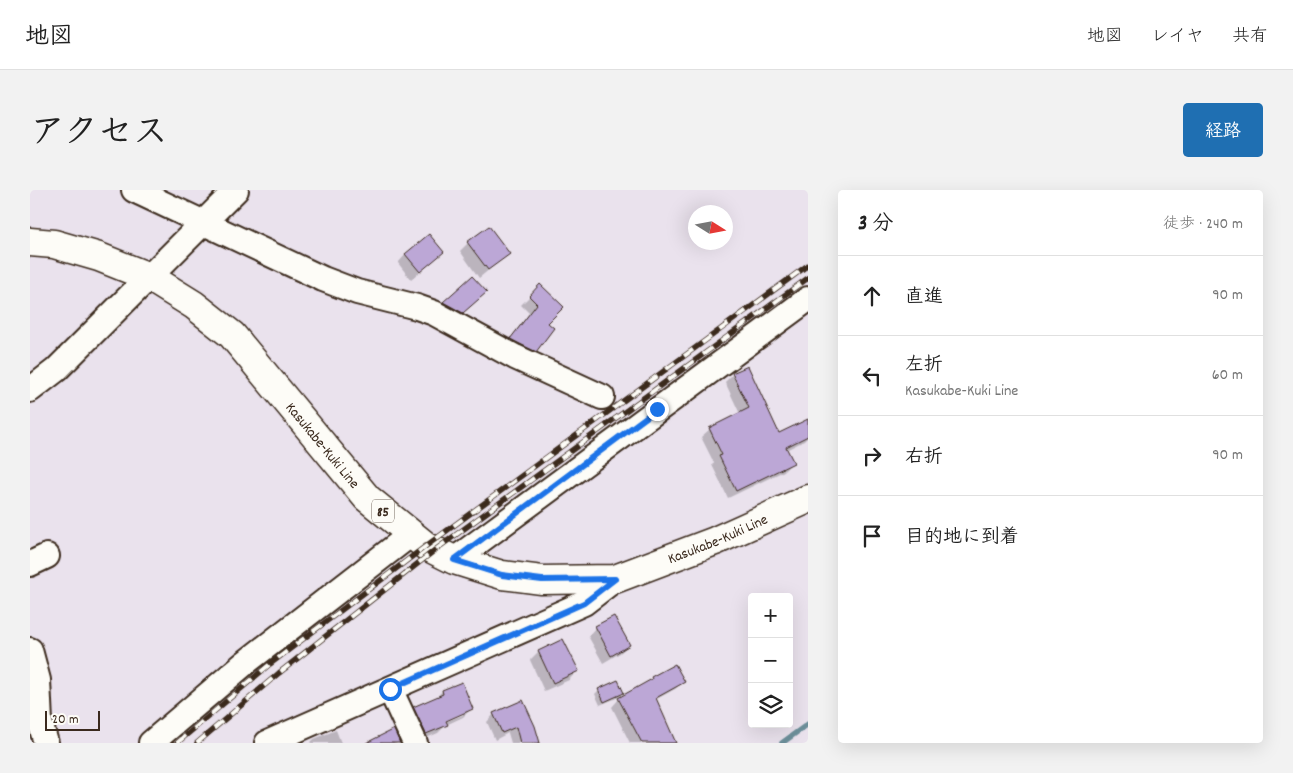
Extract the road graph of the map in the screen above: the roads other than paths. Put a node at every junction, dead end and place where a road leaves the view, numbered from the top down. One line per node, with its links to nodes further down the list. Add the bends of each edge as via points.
1 (236, 190): 3 (street)
2 (141, 192): 3 (street)
3 (204, 223): 5 (street); 8 (street, via 323,279 434,313 515,356)
4 (30, 242): 5 (main road, Kasukabe-Kuki Line / 85, via 54,244 99,257)
5 (149, 278): 7 (street, via 56,370); 10 (main road, Kasukabe-Kuki Line / 85, via 194,305 232,335 367,498)
6 (808, 299): 11 (street)
7 (30, 390)
8 (602, 396)
9 (808, 499): 12 (main road, Kasukabe-Kuki Line / 85, via 715,542)
10 (410, 534): 11 (main road, Kasukabe-Kuki Line / 85); 16 (street, via 245,663)
11 (454, 560): 12 (main road, Kasukabe-Kuki Line / 85, via 502,575 542,580)
12 (615, 579): 14 (street, via 584,603)
13 (30, 650): 15 (street, via 38,680 40,722)
14 (390, 689): 17 (street); 18 (street)
15 (46, 743)
16 (151, 743)
17 (267, 743)
18 (414, 743)

